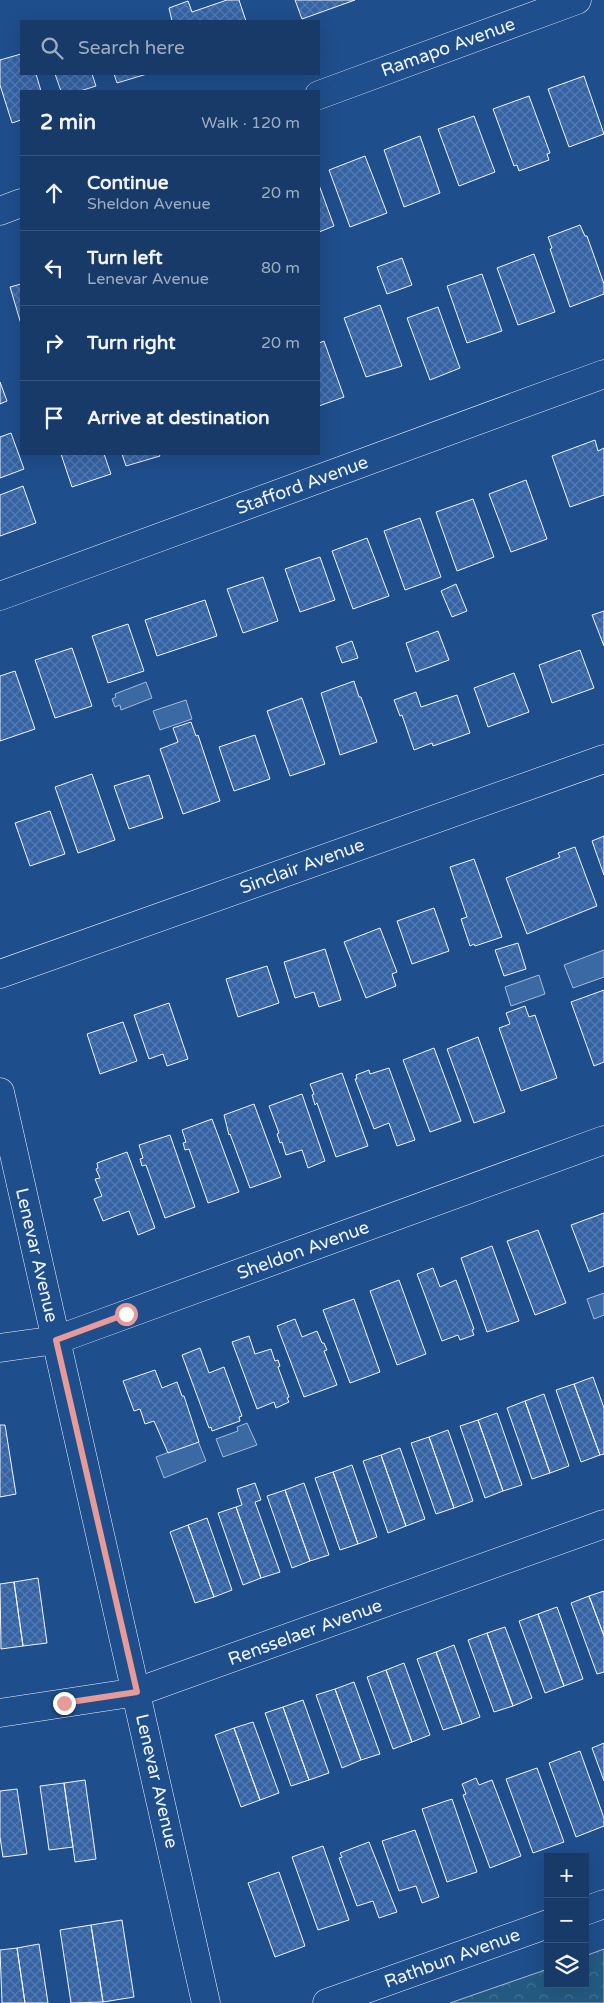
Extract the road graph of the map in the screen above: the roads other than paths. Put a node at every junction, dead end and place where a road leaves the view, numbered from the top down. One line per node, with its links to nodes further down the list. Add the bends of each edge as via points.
1 (578, 0): 2 (street, Ramapo Avenue)
2 (320, 95)
3 (20, 203): 4 (street)
4 (0, 211)
5 (604, 374): 6 (street, Stafford Avenue)
6 (0, 596)
7 (604, 759): 8 (street, Sinclair Avenue)
8 (0, 974)
9 (0, 1092): 11 (street, Lenevar Avenue)
10 (604, 1140): 11 (street, Sheldon Avenue)
11 (56, 1340): 12 (street, Sheldon Avenue); 14 (street, Lenevar Avenue)
12 (0, 1348)
13 (604, 1524): 14 (street, Rensselaer Avenue)
14 (137, 1692): 15 (street, Rensselaer Avenue); 19 (street, Lenevar Avenue)
15 (0, 1713)
16 (604, 1904): 17 (street)
17 (589, 1910)
18 (544, 1925): 20 (street, Rathbun Avenue)
19 (206, 2003)
20 (327, 2003)

